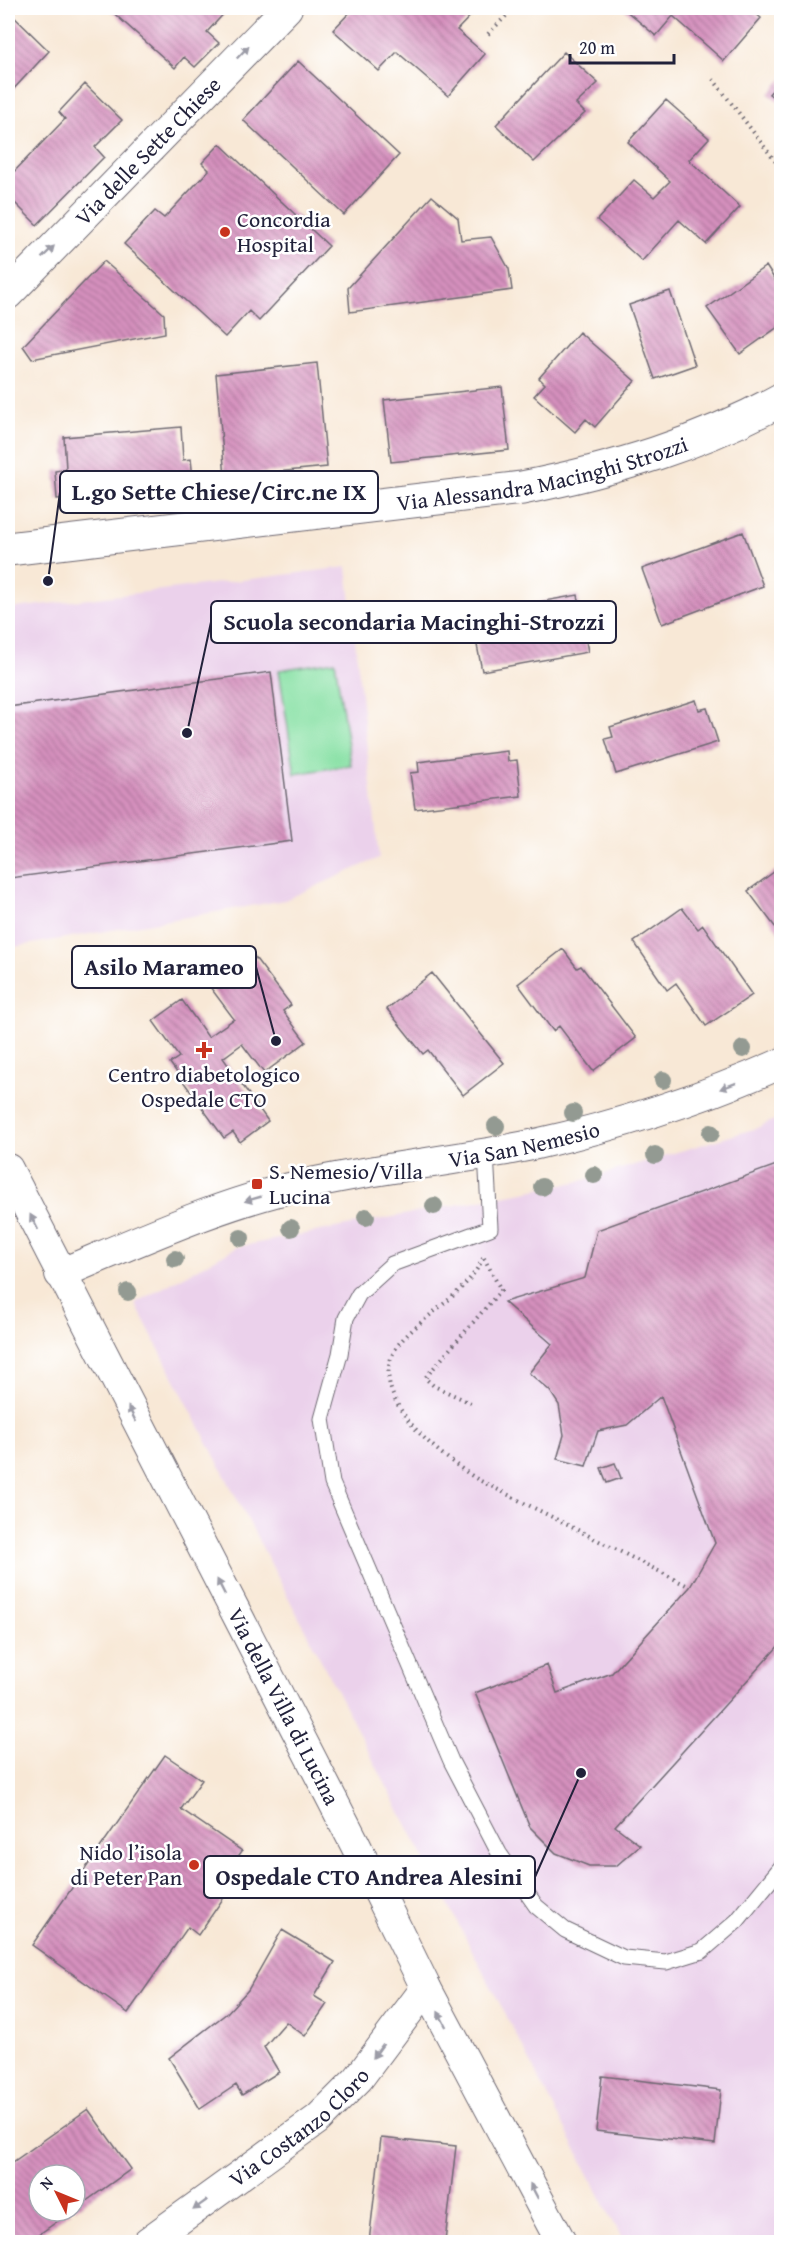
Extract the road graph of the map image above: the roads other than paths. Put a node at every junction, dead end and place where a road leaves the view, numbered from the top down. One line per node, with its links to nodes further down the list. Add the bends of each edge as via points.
1 (286, 8): 2 (street, Via delle Sette Chiese, one-way to 1)
2 (8, 294)
3 (782, 399): 4 (street, Via Alessandra Macinghi Strozzi, via 729,426 651,456 522,488)
4 (8, 549)
5 (782, 1063): 6 (street, Via San Nemesio, one-way to 6, via 667,1107 536,1144)
6 (486, 1153): 8 (street, Via San Nemesio, one-way to 8, via 314,1182 173,1226); 9 (lane, via 490,1228 392,1264 359,1294 346,1318 322,1419 332,1483 451,1761 499,1853 536,1906 565,1930 624,1958 666,1962 702,1951 737,1921)
7 (8, 1170): 8 (street, Via della Villa di Lucina, one-way to 7)
8 (60, 1274): 10 (street, Via della Villa di Lucina, one-way to 8)
9 (782, 1866)
10 (426, 1988): 11 (street, Via Costanzo Cloro, one-way to 11, via 358,2079 318,2119); 12 (street, Via della Villa di Lucina, one-way to 10)
11 (148, 2242)
12 (561, 2242)

